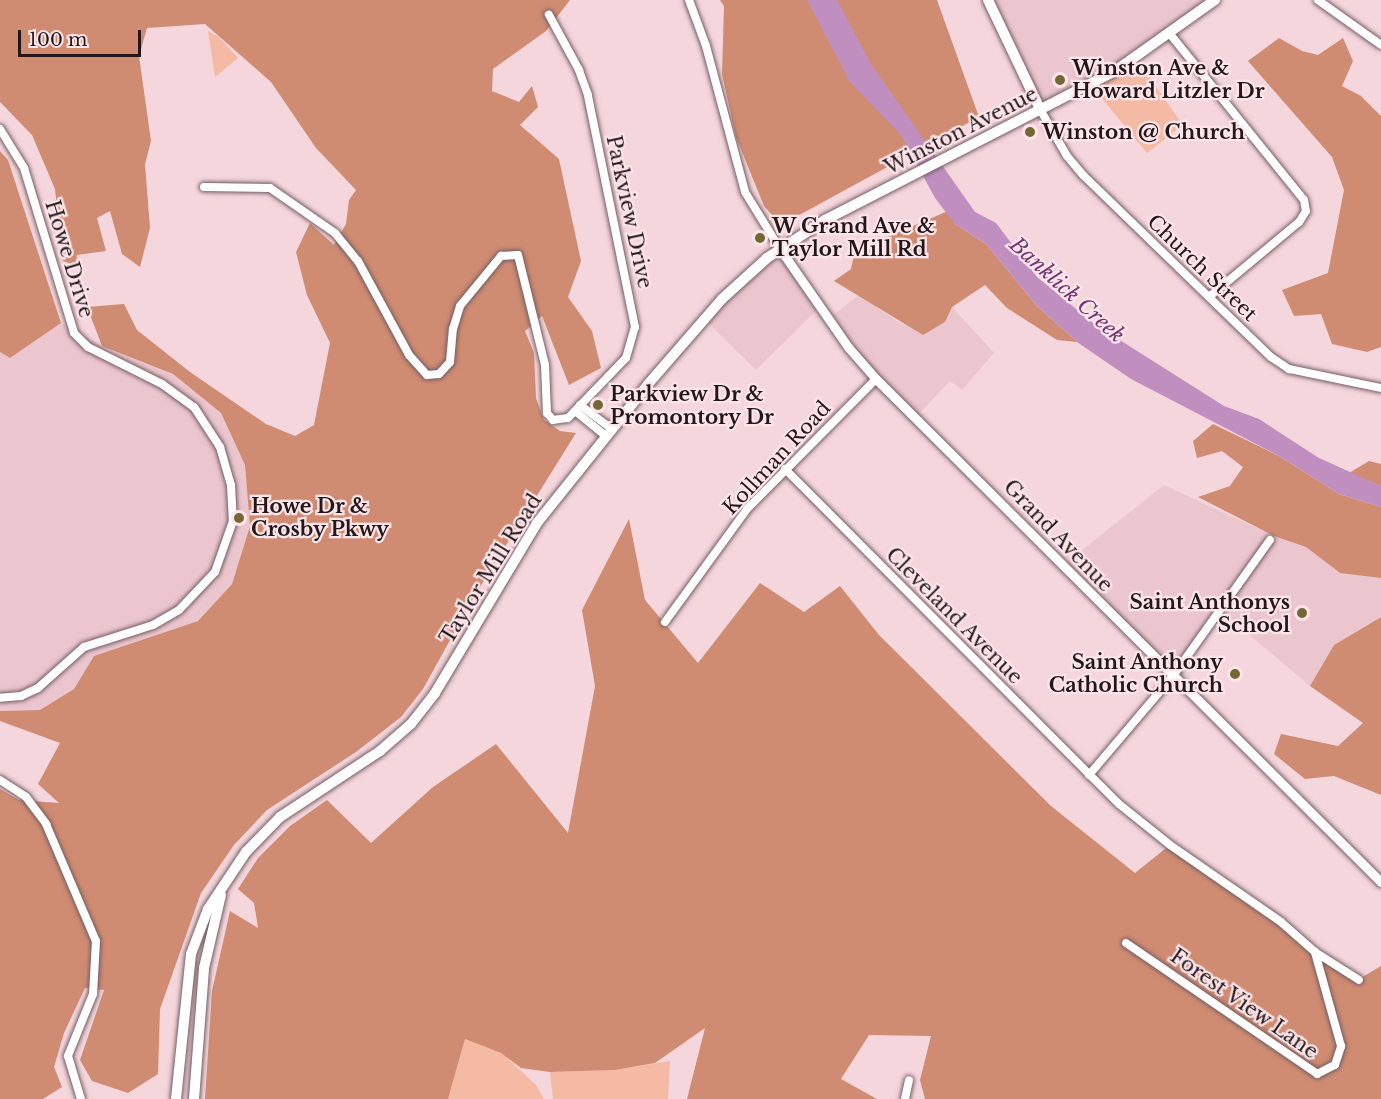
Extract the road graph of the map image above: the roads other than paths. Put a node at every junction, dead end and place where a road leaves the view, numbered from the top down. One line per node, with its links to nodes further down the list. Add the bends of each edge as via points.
1 (689, 0): 11 (street, via 706,46 745,192)
2 (988, 0): 8 (main road)
3 (1215, 0): 6 (main road, Winston Avenue)
4 (1318, 0): 7 (street)
5 (549, 15): 15 (street, Parkview Drive, via 588,95 603,184 636,327 626,358)
6 (1170, 34): 8 (main road, Winston Avenue); 12 (street, via 1304,200 1306,211 1299,222)
7 (1381, 45)
8 (1041, 111): 11 (main road, Winston Avenue, via 825,220); 12 (street, Church Street, via 1067,156 1084,176)
9 (0, 129): 21 (street, Howe Drive, via 24,168 74,333 88,348 162,384 195,407 220,447 231,486 233,521 216,572 179,610 153,625 84,647 38,688 21,696)
10 (204, 187): 15 (street, via 270,188 334,233 358,261 409,355 427,375 439,374 450,362 460,306 501,256 518,255 546,365 547,413 559,421)
11 (780, 249): 13 (street, Grand Avenue); 16 (main road, Taylor Mill Road, via 722,299)
12 (1209, 297): 14 (street, Church Street, via 1281,365)
13 (876, 379): 17 (street, Kollman Road); 20 (street, Grand Avenue)
14 (1381, 388)
15 (577, 408): 16 (street)
16 (609, 432): 25 (main road, Taylor Mill Road, via 537,523 435,693 411,724 380,751 272,824 246,852)
17 (785, 469): 19 (street, Kollman Road, via 747,509); 22 (street, Cleveland Avenue)
18 (1270, 540): 20 (street)
19 (665, 622)
20 (1173, 676): 22 (street); 24 (street, Grand Avenue)
21 (0, 698)
22 (1089, 774): 27 (street, Cleveland Avenue, via 1153,833 1281,922)
23 (0, 780): 30 (street, via 26,797 46,824 96,941 93,994 68,1056)
24 (1381, 882)
25 (222, 892): 31 (main road, Taylor Mill Road, via 208,909 191,954); 32 (main road, Taylor Mill Road, via 204,968)
26 (1126, 943): 27 (street, Forest View Lane, via 1317,1074 1335,1065 1341,1042)
27 (1315, 952): 28 (street, Cleveland Avenue)
28 (1359, 980)
29 (909, 1080): 33 (street)
30 (81, 1099)
31 (176, 1099)
32 (194, 1099)
33 (905, 1099)

